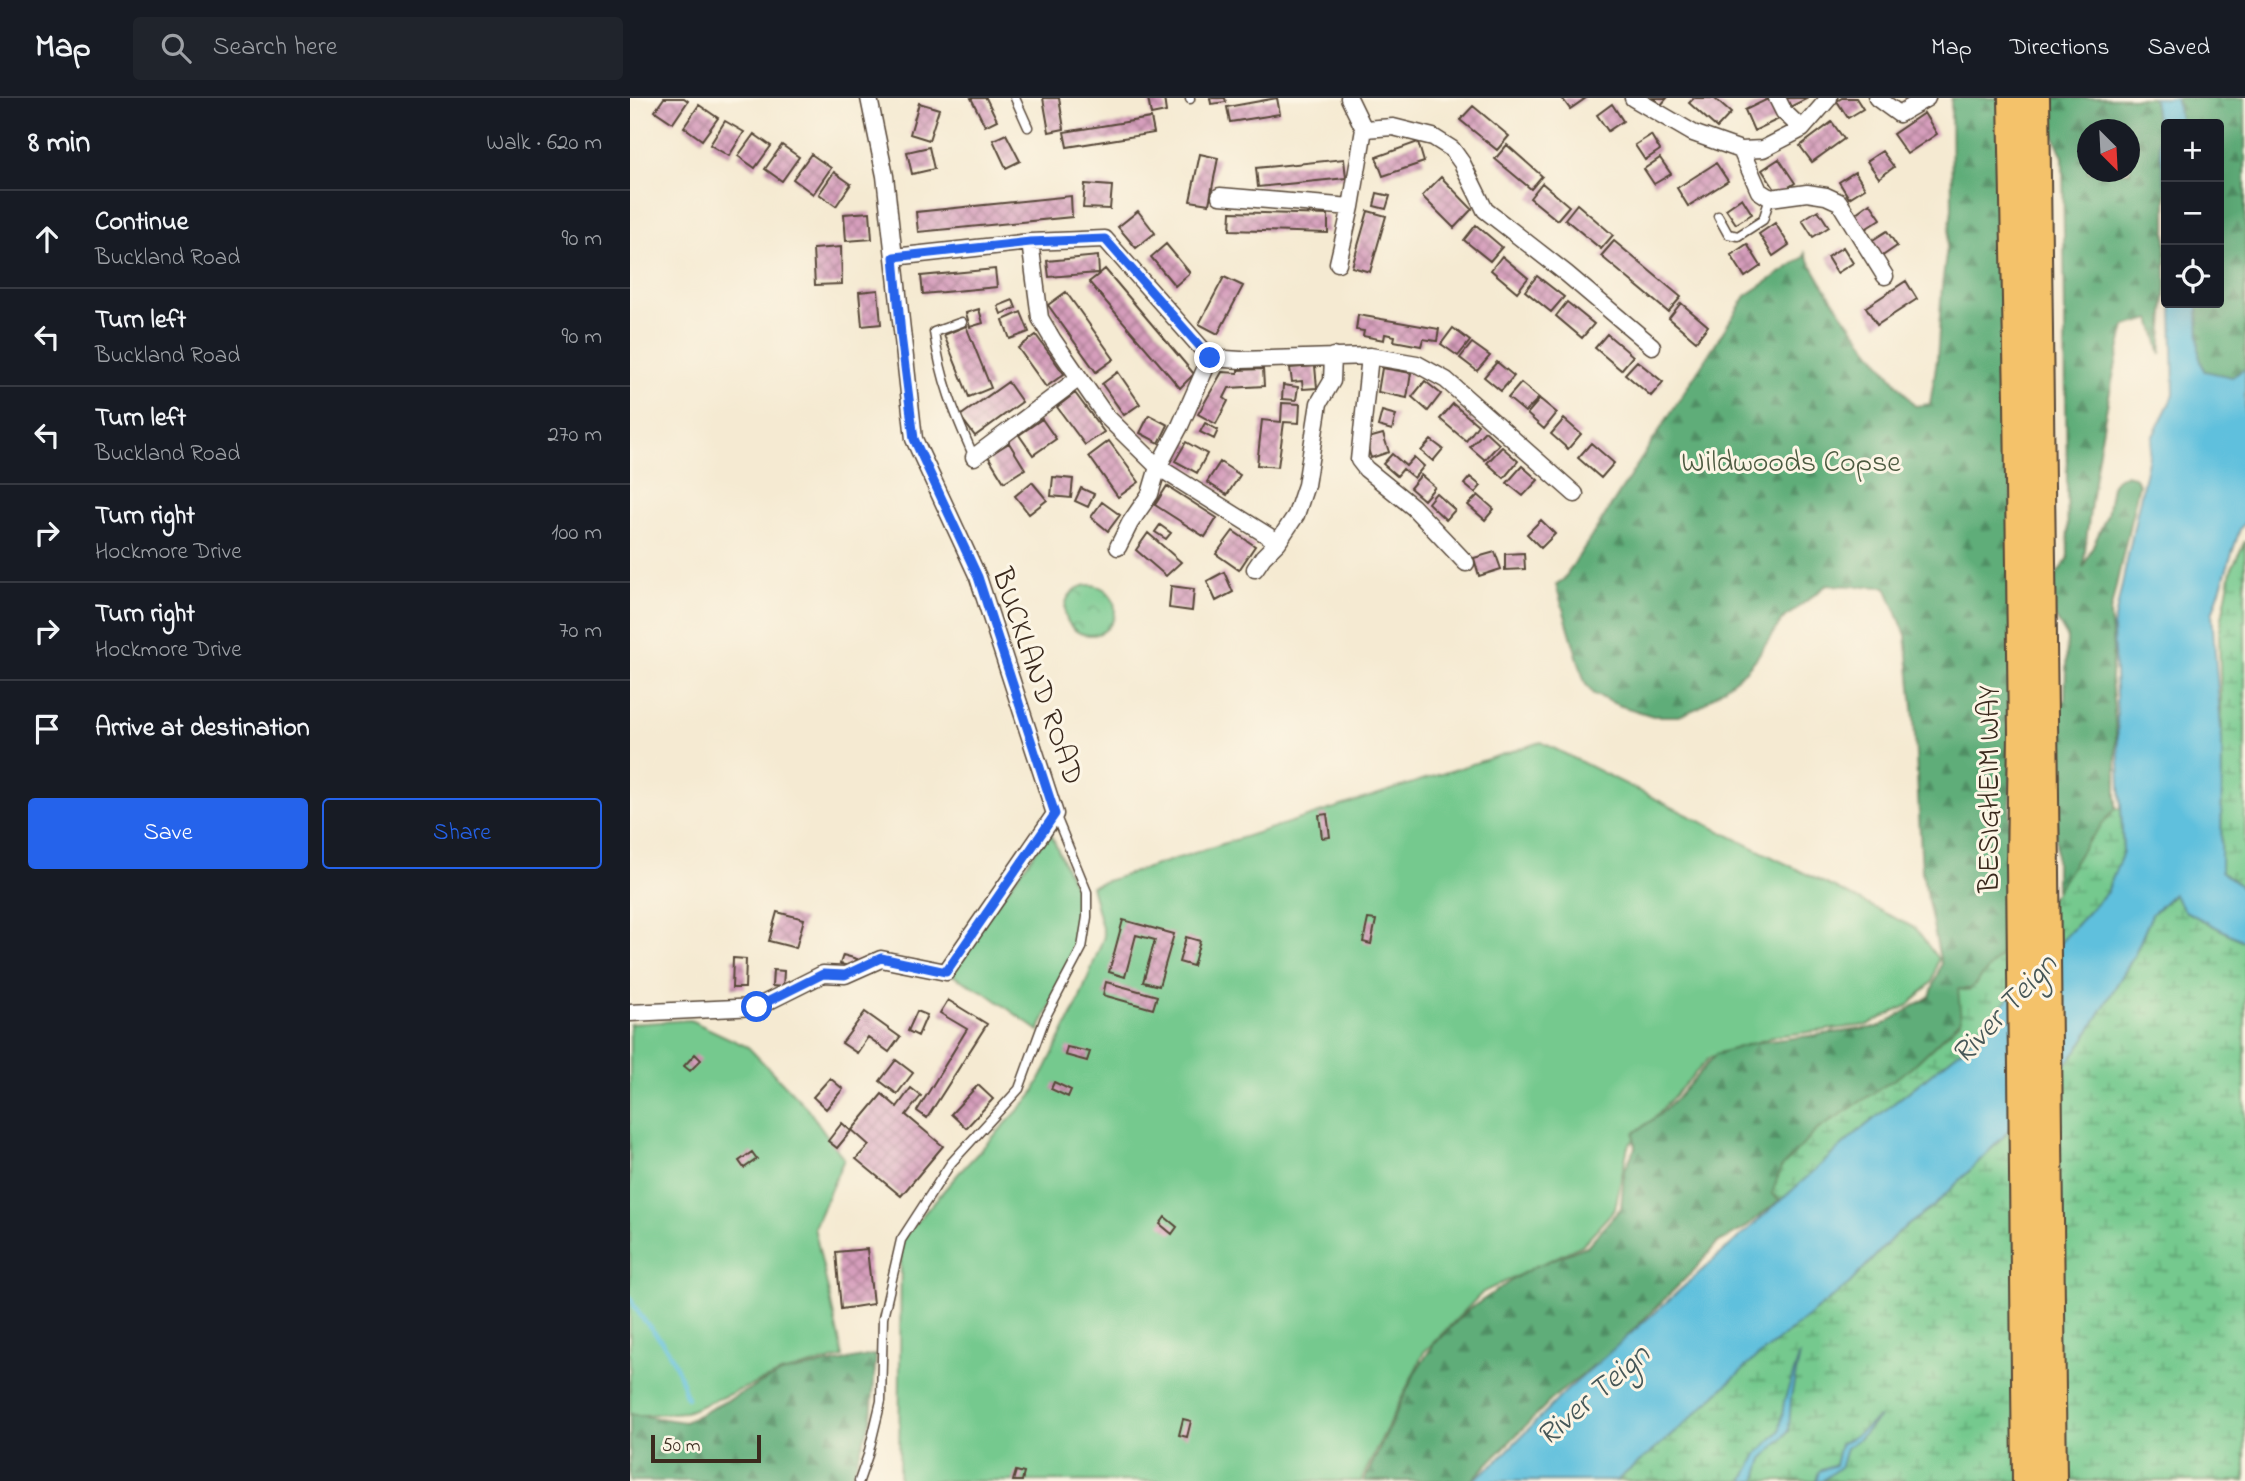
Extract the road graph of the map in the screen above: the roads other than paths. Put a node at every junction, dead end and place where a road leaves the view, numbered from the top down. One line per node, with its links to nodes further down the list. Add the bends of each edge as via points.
1 (869, 98): 20 (street, BUCKLAND ROAD, via 885,176)
2 (1015, 98): 11 (lane)
3 (1349, 98): 13 (street)
4 (1633, 98): 14 (street, via 1693,134)
5 (1777, 98): 12 (street)
6 (1829, 98): 12 (street)
7 (1877, 98): 8 (street, via 1899,114)
8 (1927, 98)
9 (2012, 98): 37 (highway, BESIGHEIM WAY, via 2022,693)
10 (2035, 98): 37 (highway, BESIGHEIM WAY, via 2045,726)
11 (1028, 127)
12 (1802, 129): 14 (street, via 1763,149)
13 (1364, 130): 17 (street); 24 (street, via 1393,127 1433,137 1452,149 1485,210)
14 (1741, 150): 16 (street, via 1759,191)
15 (1220, 196): 17 (street)
16 (1770, 198): 18 (lane, via 1763,220 1738,236 1728,234); 22 (street, via 1807,193 1839,202)
17 (1351, 207): 21 (street)
18 (1718, 216)
19 (1030, 242): 20 (street); 27 (street, via 1105,239); 28 (street, via 1040,318)
20 (894, 257): 36 (street, BUCKLAND ROAD, via 914,439 978,577)
21 (1338, 263)
22 (1885, 276)
23 (962, 322): 29 (lane, via 934,332 948,398)
24 (1652, 346)
25 (1333, 356): 26 (street); 27 (street); 32 (street, via 1332,381 1319,403 1306,485 1296,515)
26 (1370, 356): 31 (street, via 1417,364 1446,380); 34 (street, via 1359,460 1413,507)
27 (1210, 358): 30 (street)
28 (1079, 378): 29 (street); 30 (street, via 1105,415)
29 (974, 457)
30 (1158, 467): 32 (street); 33 (street, via 1150,494)
31 (1575, 494)
32 (1278, 542): 35 (street)
33 (1118, 547)
34 (1466, 563)
35 (1255, 569)
36 (1055, 814): 38 (street, BUCKLAND ROAD, via 946,972 881,958 845,975 823,974 757,1007); 39 (lane, via 1087,892 1082,948 1045,1018 1019,1088 951,1163 901,1240 883,1318 881,1401)
37 (2032, 864): 40 (highway, BESIGHEIM WAY); 41 (highway, BESIGHEIM WAY)
38 (630, 1013)
39 (859, 1481)
40 (2027, 1481)
41 (2052, 1481)

